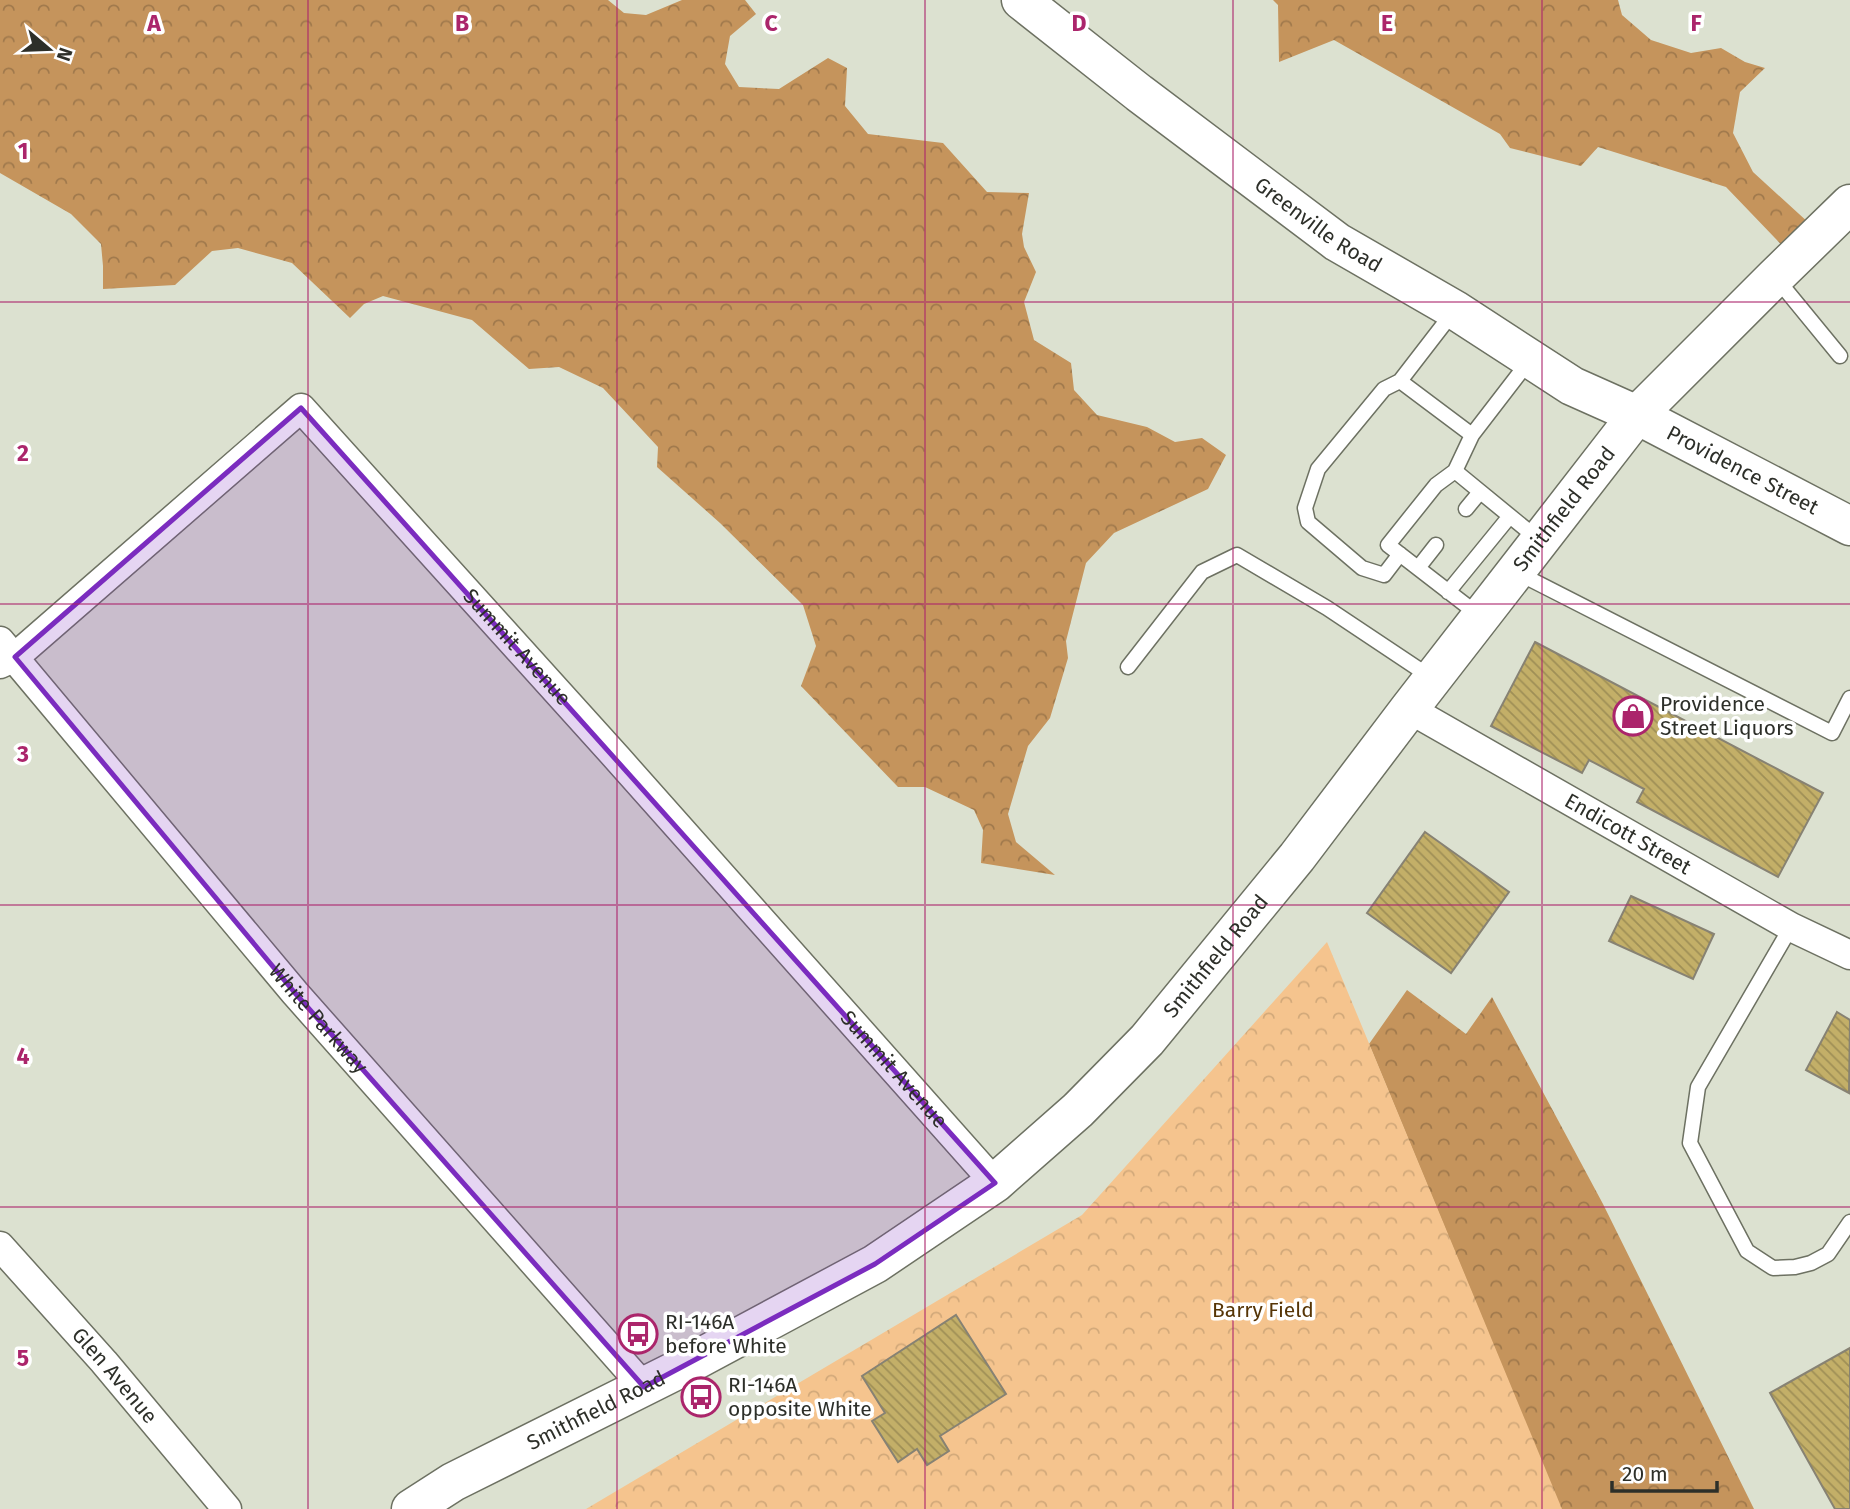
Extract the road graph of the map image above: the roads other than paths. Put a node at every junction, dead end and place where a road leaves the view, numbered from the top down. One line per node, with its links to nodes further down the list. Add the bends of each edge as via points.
1 (1021, 0): 4 (main road, Greenville Road, via 1337,242)
2 (1850, 204): 3 (main road, Smithfield Road)
3 (1775, 277): 5 (lane); 8 (main road, Smithfield Road)
4 (1455, 310): 6 (main road, Greenville Road); 7 (lane)
5 (1840, 356)
6 (1530, 359): 8 (main road, Greenville Road, via 1572,386); 9 (lane)
7 (1400, 381): 9 (lane); 17 (lane, via 1384,389 1318,469 1305,508 1308,522 1362,568 1384,575)
8 (1637, 415): 14 (main road, Providence Street); 15 (main road, Smithfield Road)
9 (1472, 435): 10 (lane)
10 (1455, 471): 11 (lane); 17 (lane, via 1436,485 1388,545)
11 (1480, 492): 12 (lane); 13 (lane)
12 (1466, 509)
13 (1510, 516): 15 (lane); 20 (lane)
14 (1850, 526)
15 (1541, 541): 19 (main road, Smithfield Road)
16 (1436, 545): 18 (lane)
17 (1400, 554): 18 (lane)
18 (1418, 568): 20 (lane)
19 (1517, 572): 21 (main road, Smithfield Road); 25 (lane, via 1832,733)
20 (1448, 592): 21 (lane)
21 (1481, 617): 24 (main road, Smithfield Road)
22 (5, 654): 29 (street, Summit Avenue, via 301,408); 32 (street, White Parkway, via 295,993)
23 (1128, 667): 24 (lane, via 1202,572 1237,555)
24 (1433, 678): 26 (main road, Smithfield Road)
25 (1850, 698)
26 (1409, 709): 27 (street, Endicott Street); 29 (main road, Smithfield Road, via 1297,857 1147,1040 1078,1110)
27 (1791, 927): 28 (street, Endicott Street); 30 (lane, via 1698,1087 1690,1143 1746,1251 1773,1268 1795,1268 1828,1254)
28 (1850, 955)
29 (995, 1183): 32 (main road, Smithfield Road, via 875,1264)
30 (1850, 1223)
31 (0, 1246): 33 (street, Glen Avenue)
32 (644, 1387): 34 (main road, Smithfield Road, via 453,1482)
33 (227, 1509)
34 (411, 1509)

